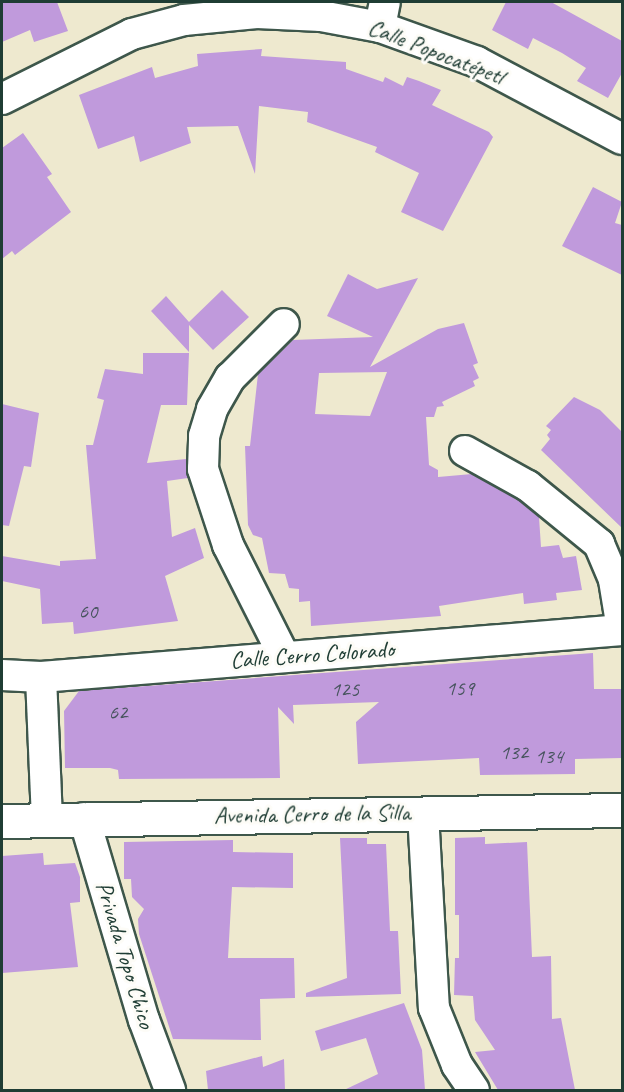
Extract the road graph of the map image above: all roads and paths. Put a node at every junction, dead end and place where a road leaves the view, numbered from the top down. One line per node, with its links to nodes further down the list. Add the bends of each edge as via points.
1 (383, 14): 2 (street, Calle Popocatépetl, via 257,13 184,20 132,34 91,51); 3 (street, Calle Popocatépetl)
2 (2, 99)
3 (622, 139)
4 (284, 324): 7 (street, via 230,378 212,409 204,436 203,469 228,545)
5 (465, 451): 6 (street, via 528,486 599,544 614,580)
6 (622, 629): 7 (street, Calle Cerro Colorado, via 478,644)
7 (284, 656): 9 (street, Calle Cerro Colorado)
8 (2, 675): 9 (street, Calle Cerro Colorado)
9 (41, 677): 13 (street)
10 (622, 810): 11 (main road, Avenida Cerro de la Silla)
11 (423, 813): 12 (main road, Avenida Cerro de la Silla); 16 (street, via 434,1008 457,1065)
12 (84, 818): 13 (main road, Avenida Cerro de la Silla); 15 (street, Privada Topo Chico, via 137,998)
13 (47, 819): 14 (main road, Avenida Cerro de la Silla)
14 (2, 821)
15 (170, 1090)
16 (474, 1090)

